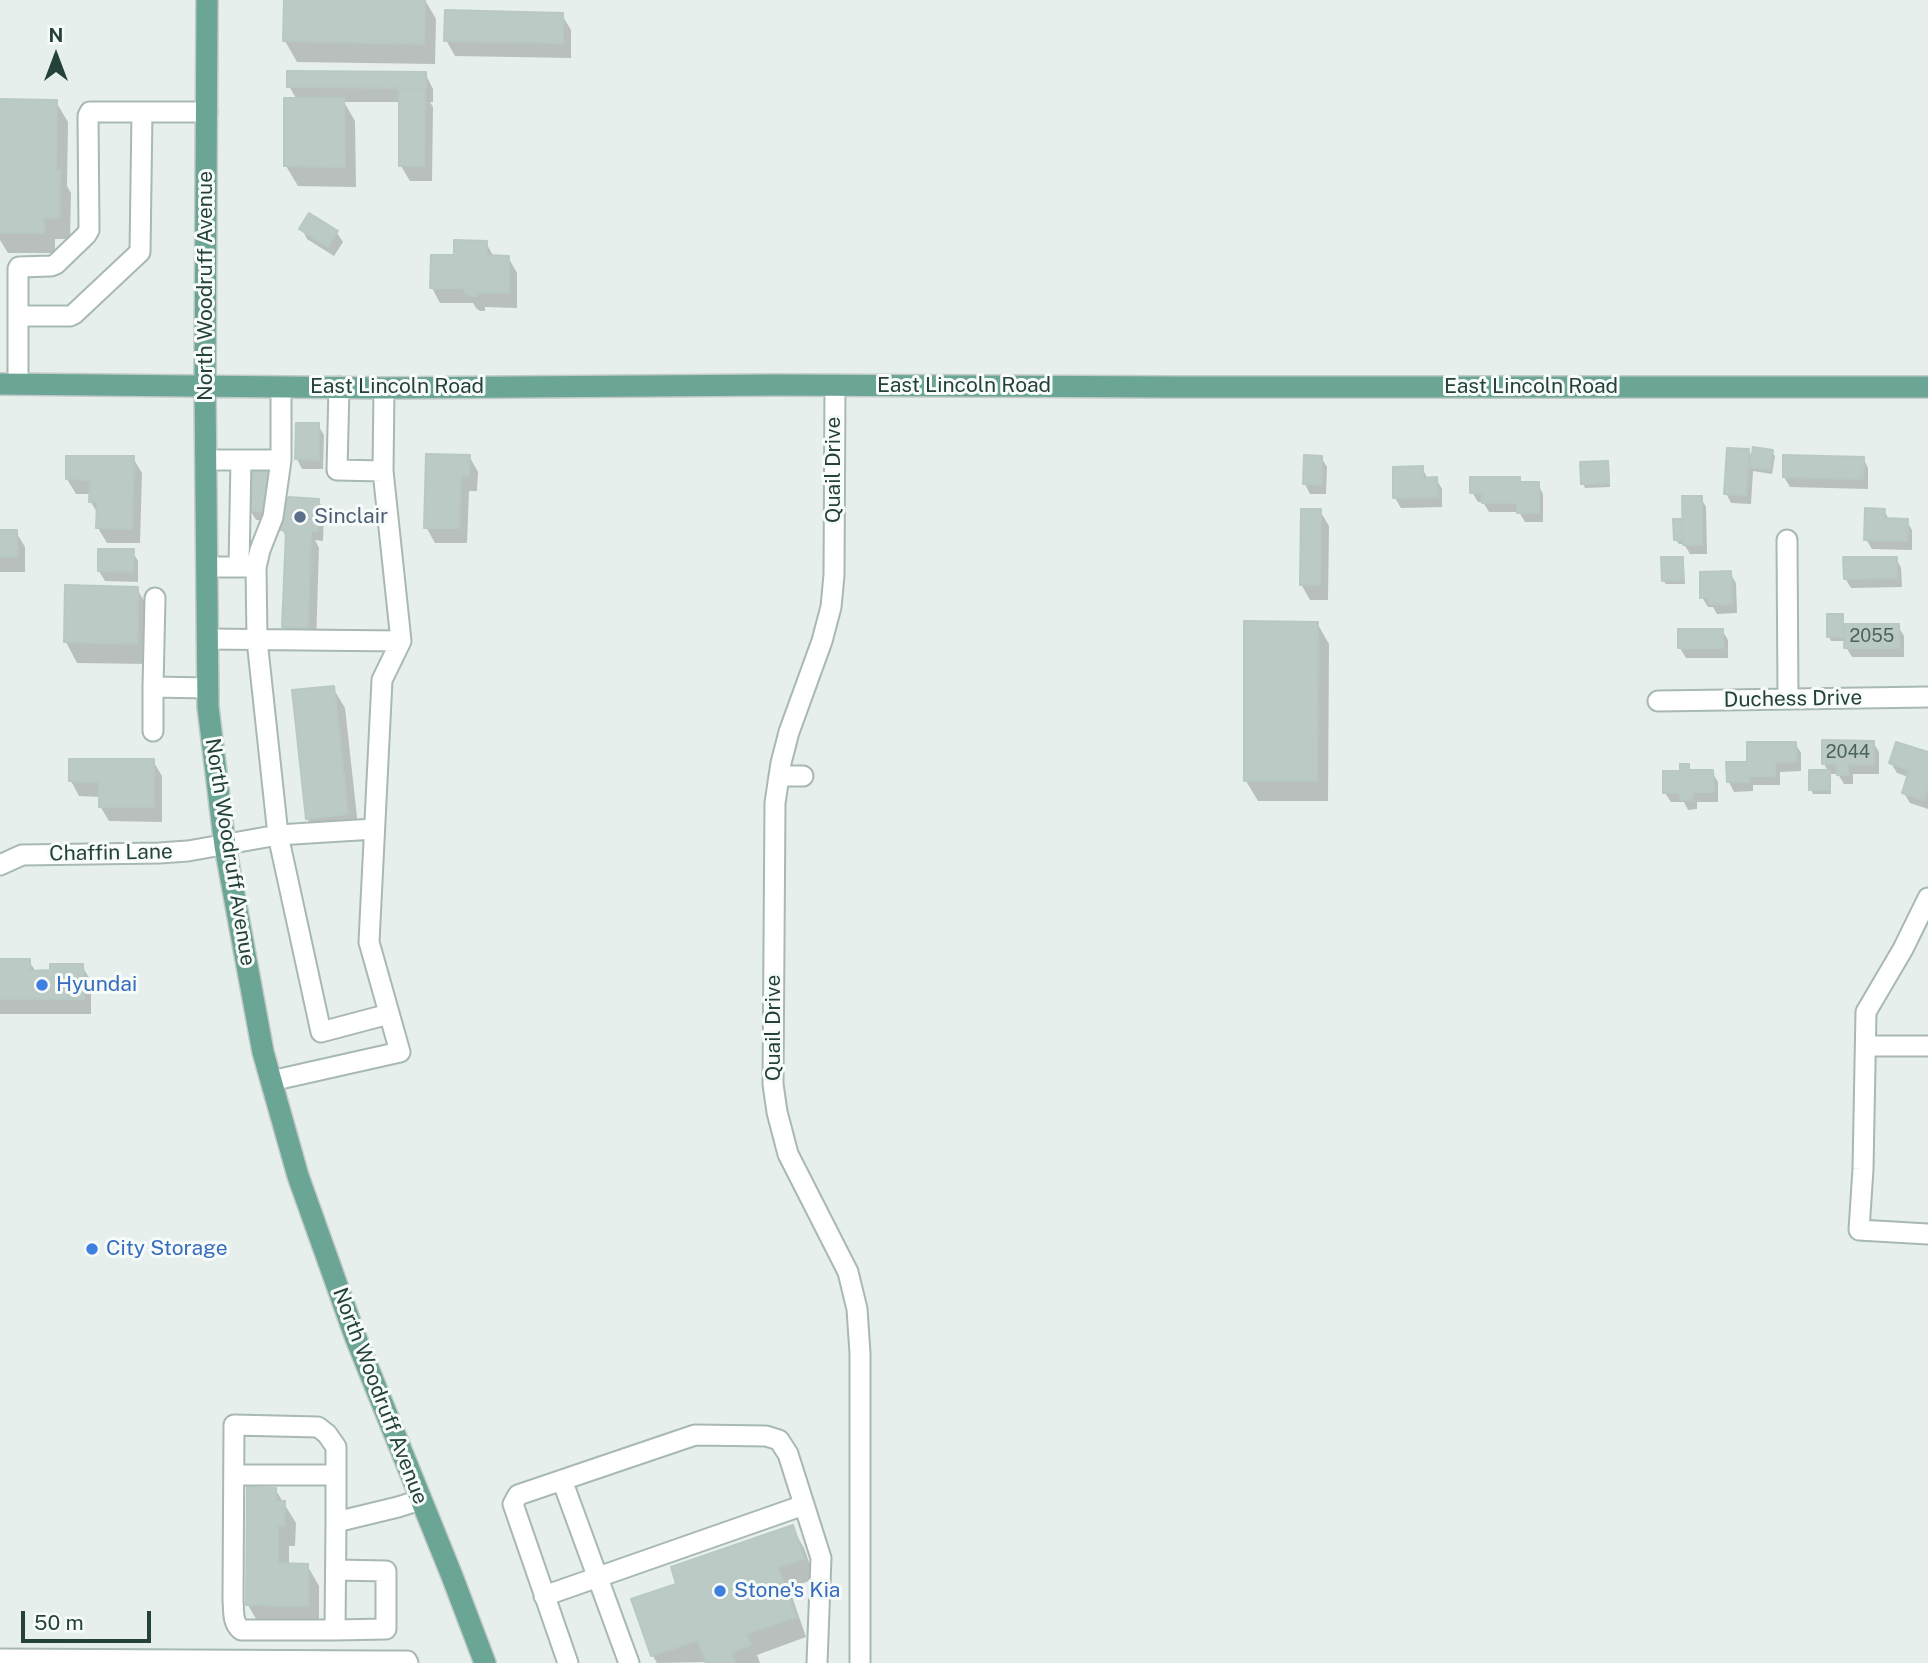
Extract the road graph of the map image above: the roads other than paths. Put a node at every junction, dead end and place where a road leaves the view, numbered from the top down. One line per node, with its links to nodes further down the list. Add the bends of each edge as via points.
1 (207, 0): 3 (main road, North Woodruff Avenue)
2 (142, 112): 3 (street); 4 (street, via 141,252 74,314); 4 (street, via 90,112 89,230 56,264 19,267)
3 (207, 112): 7 (main road, North Woodruff Avenue)
4 (18, 316): 5 (street)
5 (9, 384): 7 (main road, East Lincoln Road)
6 (835, 385): 10 (main road, East Lincoln Road); 11 (main road, East Lincoln Road); 29 (street, Quail Drive, via 831,607)
7 (205, 386): 8 (main road, East Lincoln Road); 12 (main road, North Woodruff Avenue)
8 (281, 387): 9 (main road, East Lincoln Road); 14 (street)
9 (339, 387): 11 (main road, East Lincoln Road); 15 (street, via 337,470)
10 (1928, 387)
11 (384, 388): 15 (street)
12 (206, 460): 13 (street); 17 (main road, North Woodruff Avenue)
13 (241, 460): 14 (street); 18 (street)
14 (281, 460): 18 (street, via 273,516 260,550)
15 (383, 471): 22 (street)
16 (1787, 540): 26 (street)
17 (207, 567): 18 (street); 20 (main road, North Woodruff Avenue)
18 (247, 567): 21 (street)
19 (155, 598): 23 (street)
20 (208, 639): 21 (street); 24 (main road, North Woodruff Avenue)
21 (257, 640): 22 (street); 32 (street)
22 (401, 641): 31 (street, via 382,680)
23 (153, 687): 24 (street); 28 (street)
24 (208, 688): 33 (main road, North Woodruff Avenue)
25 (1928, 697): 26 (street, Duchess Drive)
26 (1788, 698): 27 (street, Duchess Drive)
27 (1658, 701)
28 (153, 731)
29 (779, 776): 30 (street); 59 (street, Quail Drive, via 773,1084 788,1154 848,1272 857,1309)
30 (803, 776)
31 (374, 829): 32 (street, Chaffin Lane); 36 (street, via 369,942)
32 (278, 835): 33 (street, Chaffin Lane); 36 (street, via 321,1032)
33 (225, 846): 34 (street, Chaffin Lane, via 159,853 22,855); 39 (main road, North Woodruff Avenue)
34 (0, 865)
35 (1928, 898): 37 (street, via 1866,1012)
36 (389, 1014): 39 (street, via 400,1052)
37 (1866, 1046): 38 (street); 40 (street, via 1859,1230)
38 (1928, 1046)
39 (271, 1081): 44 (main road, North Woodruff Avenue, via 298,1175 355,1336)
40 (1928, 1234)
41 (234, 1475): 42 (street); 42 (street, via 234,1425 318,1427 336,1447); 50 (street, via 236,1626 241,1630)
42 (336, 1475): 46 (street)
43 (562, 1480): 45 (street, via 695,1435 766,1436 779,1440 788,1454); 48 (street); 49 (street, via 518,1495 513,1504)
44 (420, 1500): 46 (street); 56 (main road, North Woodruff Avenue)
45 (804, 1506): 48 (street); 53 (street, via 821,1558)
46 (337, 1522): 47 (street)
47 (336, 1570): 50 (street); 50 (street, via 386,1571 386,1629)
48 (597, 1577): 49 (street); 58 (street)
49 (544, 1596): 57 (street)
50 (335, 1630)
51 (2, 1660): 52 (street)
52 (192, 1661): 54 (street)
53 (812, 1661)
54 (381, 1662): 55 (street)
55 (408, 1663)
56 (485, 1663)
57 (568, 1663)
58 (629, 1663)
59 (860, 1663)

